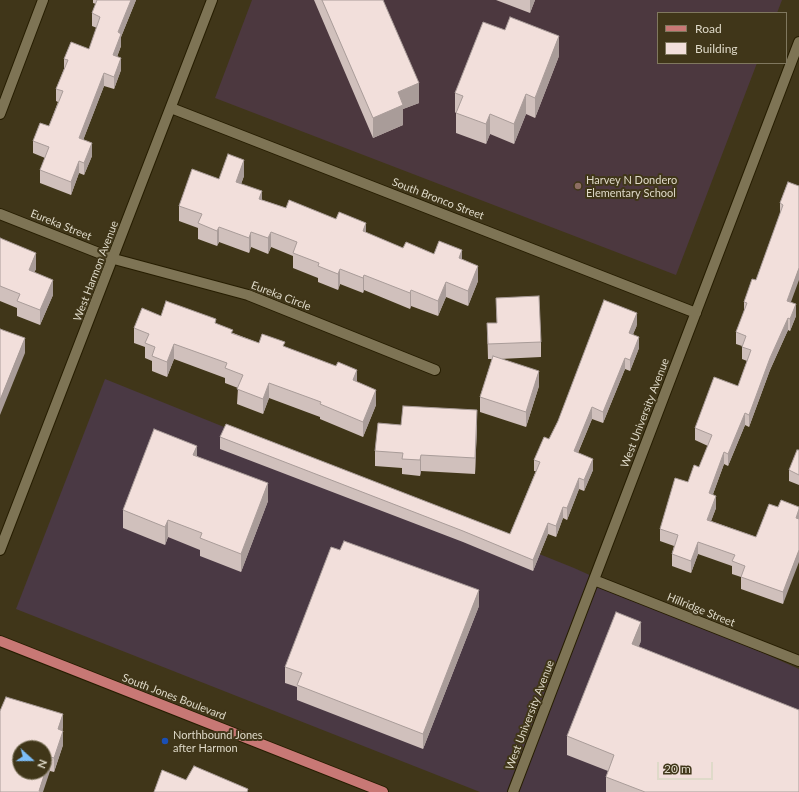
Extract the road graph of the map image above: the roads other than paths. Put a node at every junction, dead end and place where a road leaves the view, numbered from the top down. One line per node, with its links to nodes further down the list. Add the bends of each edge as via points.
1 (43, 0): 5 (street)
2 (212, 0): 4 (street, West Harmon Avenue)
3 (799, 42): 8 (street, West University Avenue)
4 (171, 108): 7 (street, West Harmon Avenue); 8 (street, South Bronco Street)
5 (0, 114)
6 (0, 214): 7 (street, Eureka Street)
7 (114, 259): 9 (street, Eureka Circle, via 248,295); 10 (street, West Harmon Avenue)
8 (696, 314): 11 (street, West University Avenue)
9 (435, 370)
10 (0, 550)
11 (594, 580): 13 (street, Hillridge Street); 15 (street, West University Avenue)
12 (0, 641): 14 (main road, South Jones Boulevard)
13 (799, 661)
14 (383, 792)
15 (513, 792)

